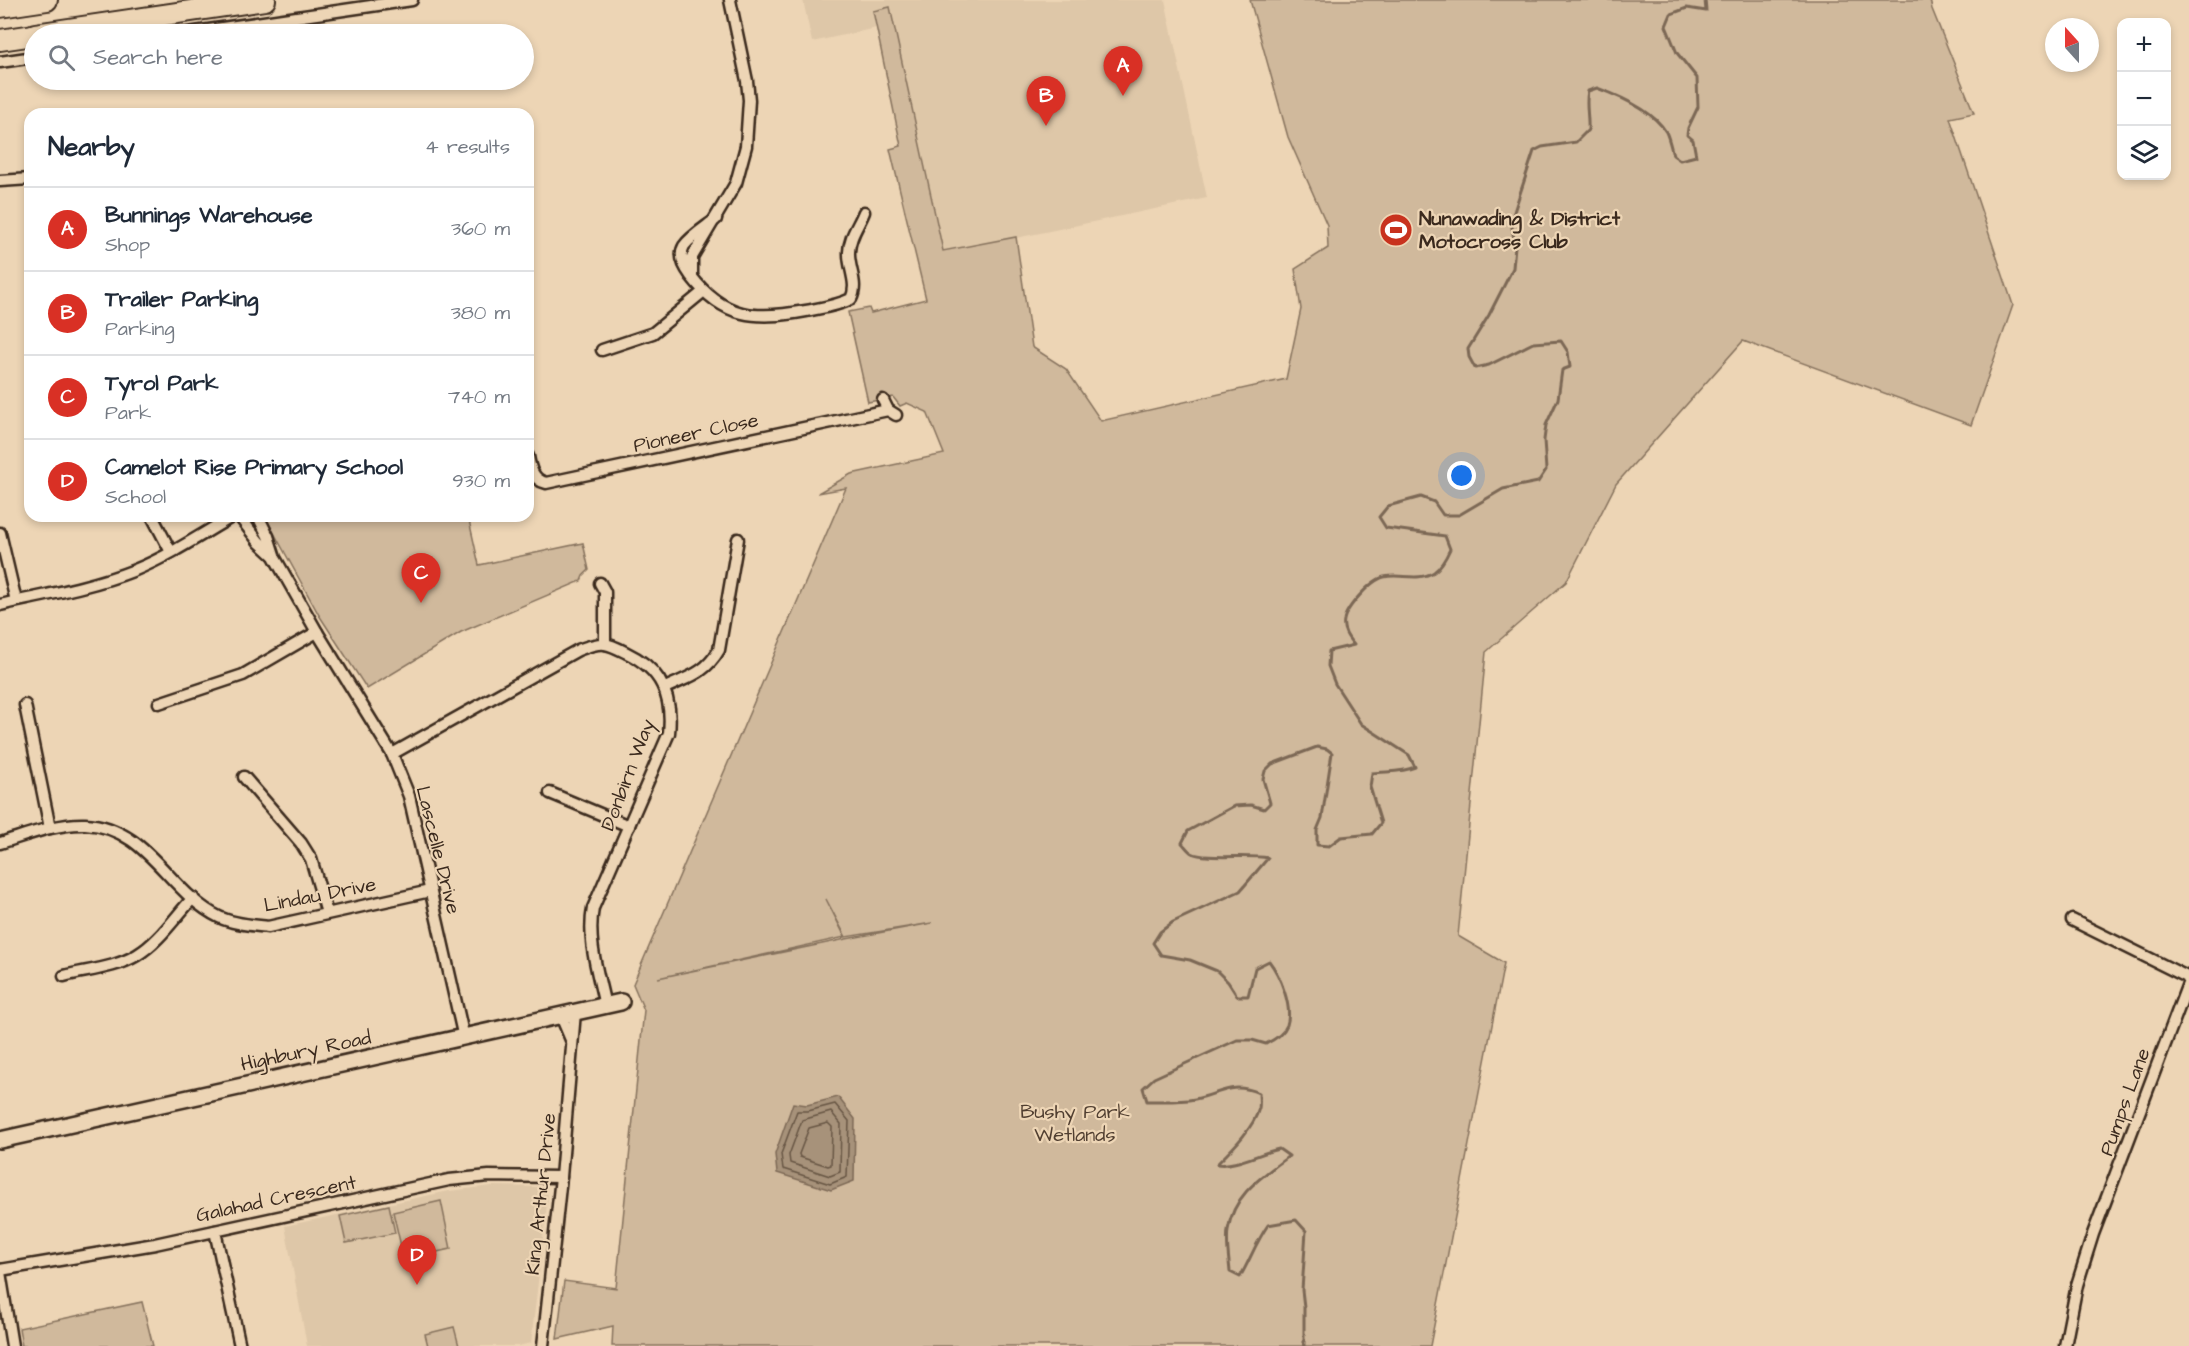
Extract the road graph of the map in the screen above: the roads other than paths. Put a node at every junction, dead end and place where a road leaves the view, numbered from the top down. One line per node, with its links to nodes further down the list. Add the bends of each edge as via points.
1 (47, 0): 6 (highway)
2 (198, 0): 7 (main road)
3 (265, 0): 7 (highway)
4 (412, 0): 10 (street)
5 (730, 0): 18 (street, via 747,81 748,129 736,183 716,219 682,252 683,263)
6 (0, 7)
7 (217, 7): 8 (highway)
8 (142, 18): 9 (highway)
9 (102, 24)
10 (249, 24)
11 (24, 36): 12 (highway)
12 (0, 40)
13 (24, 58): 14 (street)
14 (0, 62)
15 (24, 179): 16 (street)
16 (0, 181)
17 (864, 212): 18 (street, via 863,229 853,233 849,251 855,290 844,303 757,317 723,305)
18 (704, 291): 19 (street, via 653,333)
19 (602, 350)
20 (883, 400): 21 (street, Pioneer Close, via 892,413 546,483)
21 (534, 476)
22 (155, 522): 28 (street)
23 (223, 522): 28 (street)
24 (243, 522): 29 (street, Lascelle Drive)
25 (261, 522): 29 (street, Lascelle Drive)
26 (0, 533): 31 (street)
27 (738, 539): 35 (street, via 718,650 711,663 699,672)
28 (171, 552): 31 (street, via 109,580)
29 (275, 558): 33 (street, Lascelle Drive)
30 (600, 583): 34 (street, via 605,592)
31 (16, 601): 32 (street)
32 (0, 605)
33 (317, 632): 36 (street, via 243,675); 38 (street, Lascelle Drive)
34 (605, 644): 35 (street, Donbirn Way, via 648,665); 38 (street, via 578,650)
35 (664, 688): 41 (street, Donbirn Way, via 670,708 669,733)
36 (159, 703)
37 (25, 705): 42 (street)
38 (392, 754): 44 (street, Lascelle Drive, via 409,796)
39 (244, 777): 46 (street, via 311,859)
40 (550, 794): 41 (street)
41 (629, 826): 51 (street, Donbirn Way, via 590,923)
42 (50, 828): 43 (street, Lindau Drive); 45 (street, Lindau Drive, via 97,826 137,842)
43 (0, 843)
44 (430, 891): 46 (street, Lindau Drive); 53 (street, Lascelle Drive)
45 (193, 898): 46 (street, Lindau Drive, via 218,916 268,927); 48 (street, via 135,957)
46 (327, 914)
47 (2072, 920): 49 (street)
48 (64, 976)
49 (2189, 980): 61 (street, Pumps Lane, via 2093,1234 2077,1285)
50 (621, 1002): 51 (main road, Highbury Road)
51 (605, 1006): 52 (main road, Highbury Road)
52 (568, 1014): 53 (main road, Highbury Road); 55 (street, King Arthur Drive, via 573,1045)
53 (464, 1038): 54 (main road, Highbury Road)
54 (0, 1140)
55 (561, 1176): 56 (street, Galahad Crescent, via 449,1180); 60 (street, King Arthur Drive)
56 (215, 1231): 57 (street, Galahad Crescent); 59 (street)
57 (0, 1271): 58 (street)
58 (12, 1346)
59 (240, 1346)
60 (543, 1346)
61 (2065, 1346)

